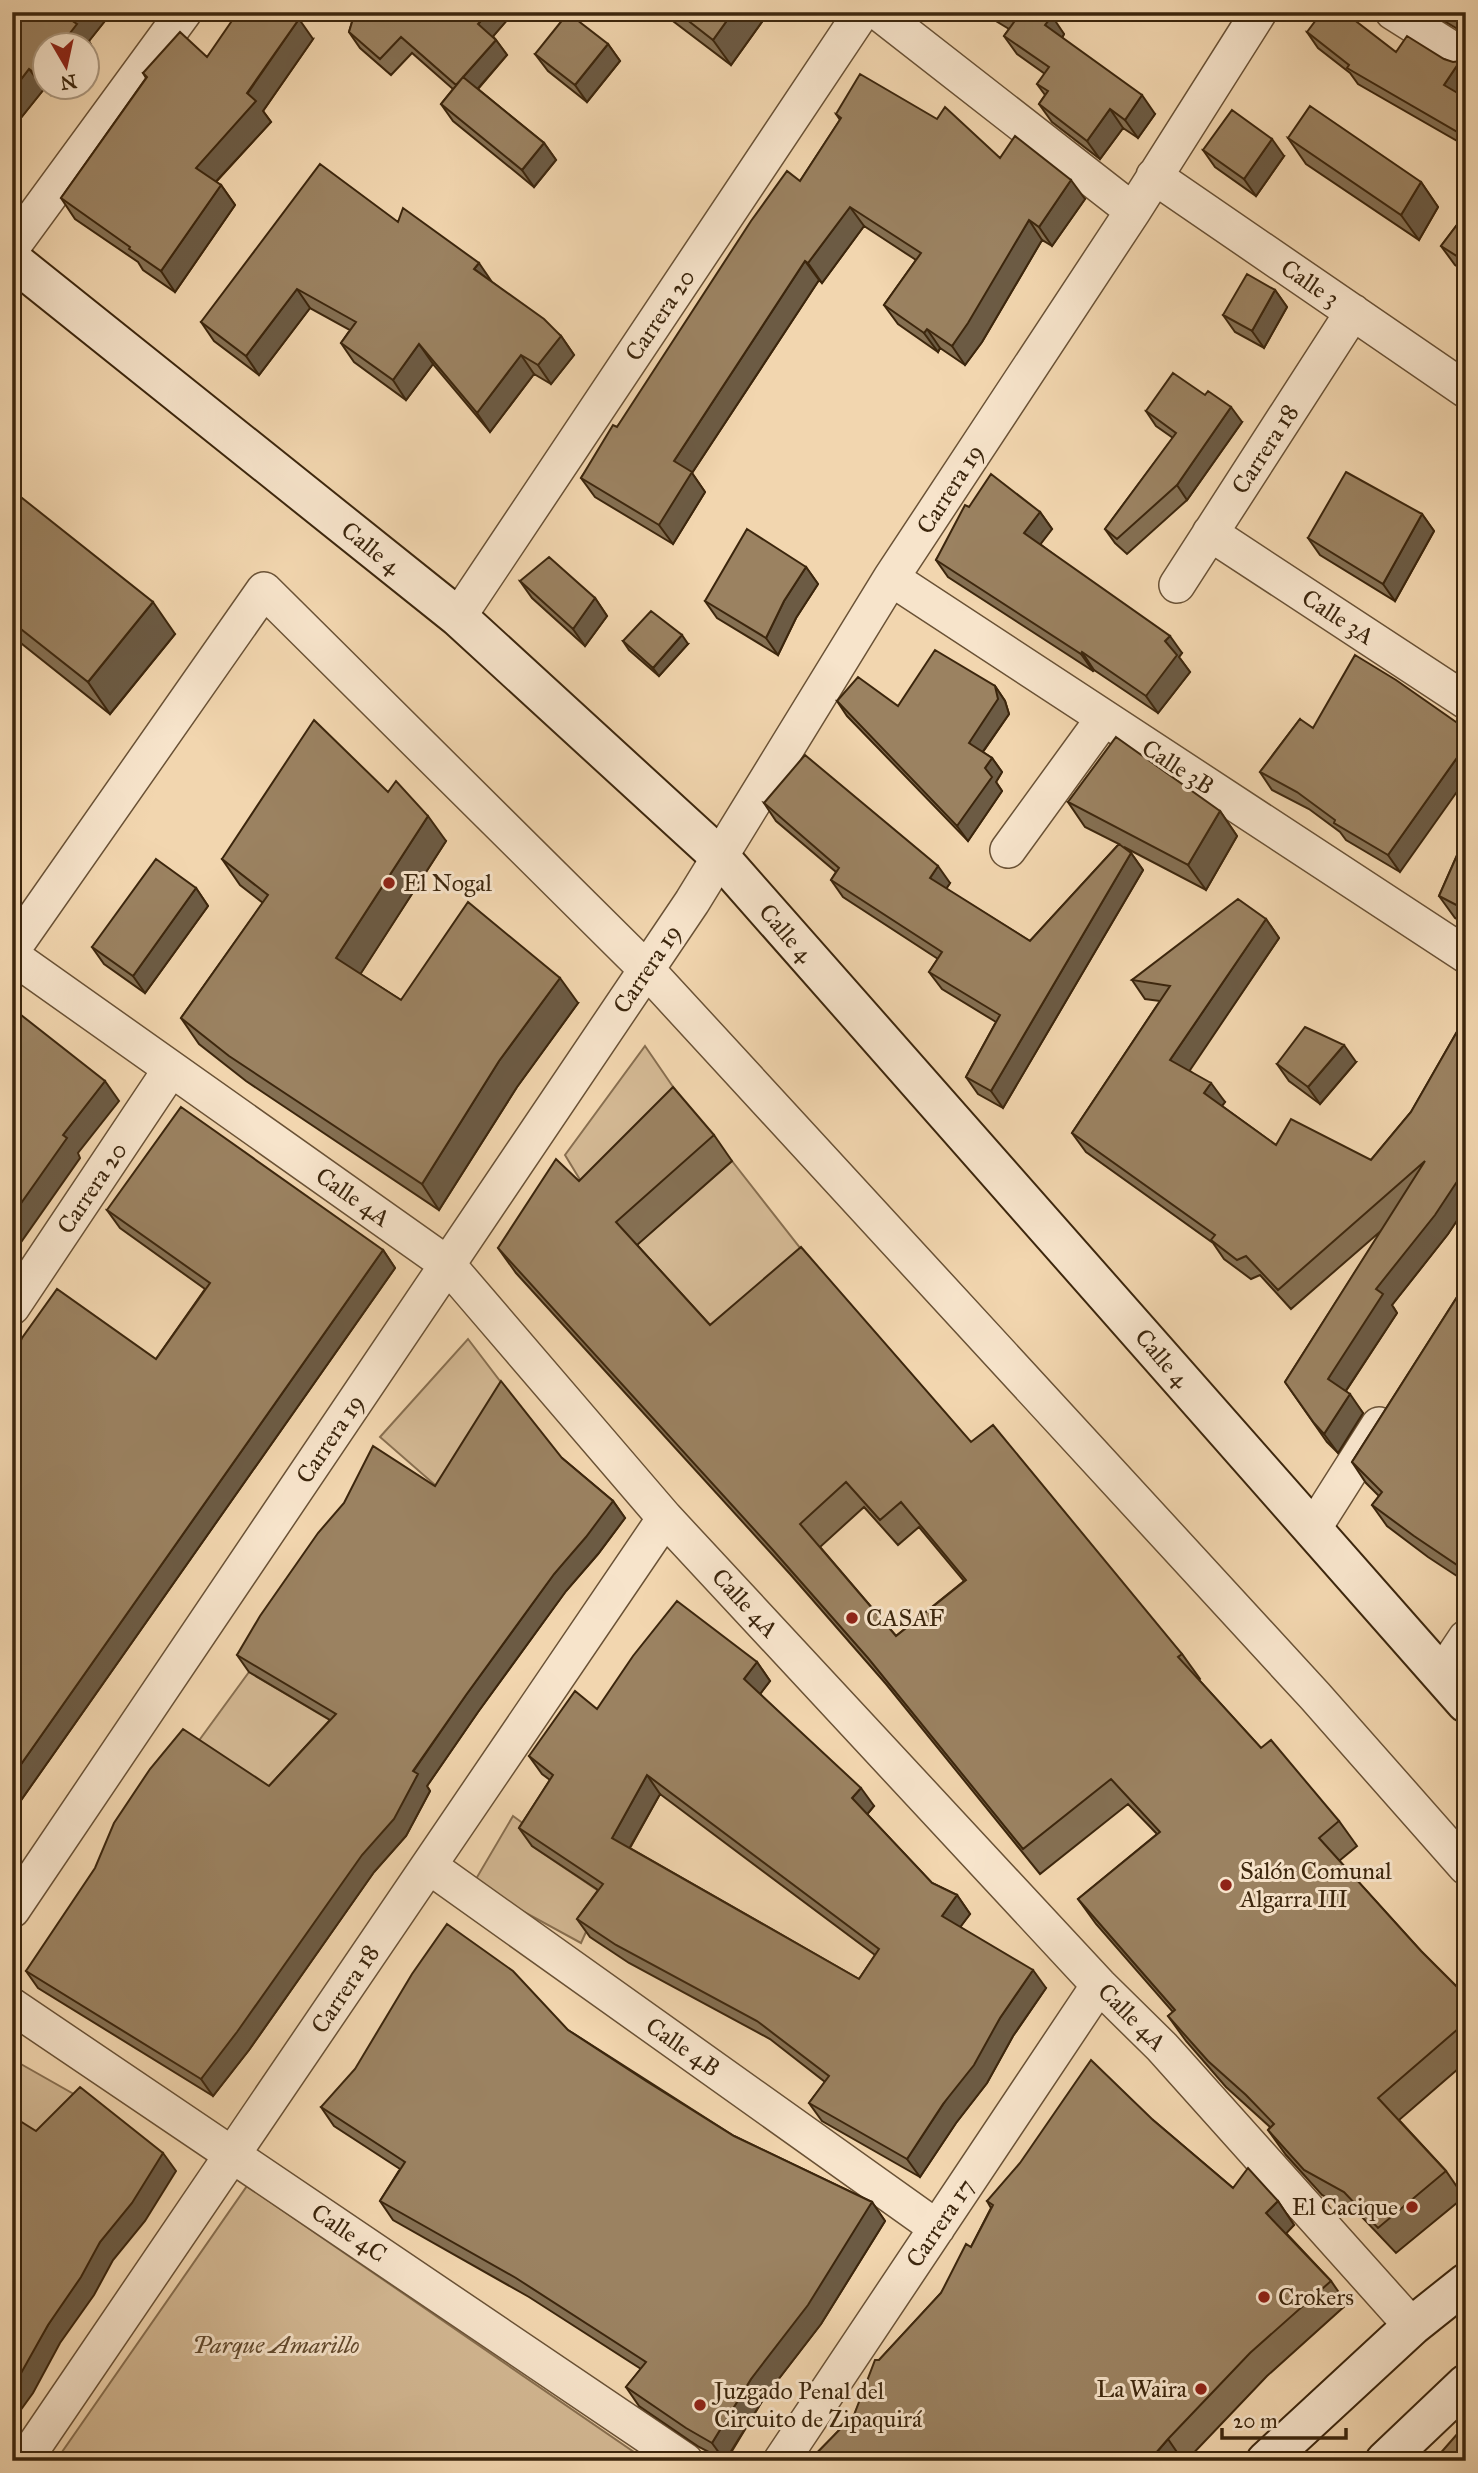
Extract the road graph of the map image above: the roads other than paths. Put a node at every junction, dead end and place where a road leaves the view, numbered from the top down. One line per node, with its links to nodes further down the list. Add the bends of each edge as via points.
1 (184, 12): 9 (street)
2 (862, 12): 16 (street, Carrera 20)
3 (878, 12): 8 (street)
4 (1259, 12): 7 (street, Carrera 19)
5 (1393, 12): 6 (street)
6 (1466, 58)
7 (1154, 176): 8 (street, Carrera 19); 11 (street, Calle 3)
8 (1133, 211): 14 (street, Carrera 19)
9 (12, 247)
10 (12, 260): 16 (main road, Calle 4)
11 (1353, 312): 12 (street, Calle 3); 13 (street, Carrera 18)
12 (1466, 390)
13 (1210, 533): 15 (street, Carrera 18); 17 (street, Calle 3A)
14 (891, 578): 18 (street, Calle 3B); 20 (street, Carrera 19)
15 (1177, 585)
16 (458, 617): 20 (main road, Calle 4)
17 (1466, 701)
18 (1104, 718): 19 (street); 22 (street, Calle 3B)
19 (1008, 850)
20 (720, 858): 24 (street, Carrera 19); 30 (main road, Calle 4)
21 (12, 950): 24 (street, via 264,590)
22 (1466, 955)
23 (12, 956): 25 (street, Calle 4A)
24 (647, 970): 26 (street, Carrera 19); 35 (street, via 1315,1696)
25 (172, 1069): 26 (street, Calle 4A); 27 (street, Carrera 20)
26 (447, 1264): 29 (street, Calle 4A); 36 (street, Carrera 19)
27 (12, 1307)
28 (1393, 1403): 30 (street)
29 (666, 1518): 34 (street, Carrera 18); 37 (street, Calle 4A)
30 (1313, 1529): 32 (main road, Calle 4)
31 (1466, 1638): 32 (street)
32 (1442, 1674): 33 (main road, Calle 4)
33 (1466, 1703)
34 (429, 1866): 39 (street, Carrera 18); 40 (street, Calle 4B)
35 (1466, 1867)
36 (12, 1910)
37 (1099, 1985): 40 (street, Carrera 17); 42 (street, Calle 4A, via 1161,2047)
38 (12, 2006): 39 (street, Calle 4C)
39 (232, 2154): 44 (street, Carrera 18); 45 (street, Calle 4C)
40 (937, 2228): 46 (street, Carrera 17)
41 (1466, 2283): 42 (main road)
42 (1412, 2326): 47 (main road)
43 (1466, 2384): 48 (main road)
44 (40, 2454)
45 (685, 2461)
46 (781, 2461)
47 (1266, 2461)
48 (1385, 2461)

